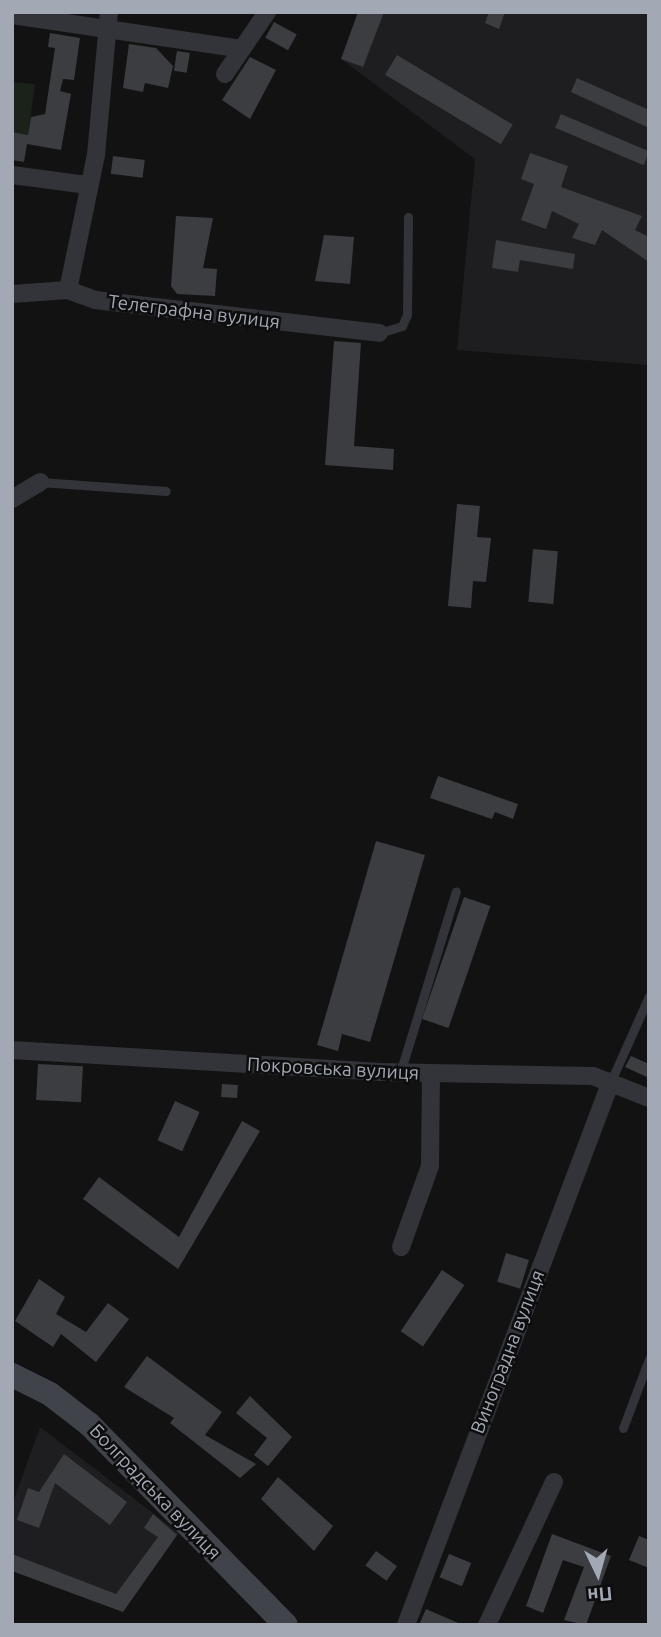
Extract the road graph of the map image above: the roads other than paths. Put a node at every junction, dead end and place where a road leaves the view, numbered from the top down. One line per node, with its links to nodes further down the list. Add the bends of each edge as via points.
1 (267, 12): 4 (street)
2 (12, 15): 3 (street)
3 (108, 20): 4 (street); 7 (street)
4 (242, 49): 5 (street)
5 (225, 74)
6 (12, 175): 7 (street)
7 (88, 185): 9 (street)
8 (408, 217): 11 (lane, via 407,315 402,326)
9 (68, 290): 10 (street, Телеграфна вулиця); 11 (street, Телеграфна вулиця, via 95,300)
10 (12, 293)
11 (379, 333)
12 (40, 482): 13 (lane); 14 (street)
13 (166, 491)
14 (12, 499)
15 (456, 891): 18 (lane)
16 (649, 996): 20 (lane)
17 (12, 1050): 18 (street, Покровська вулиця)
18 (400, 1073): 19 (street, Покровська вулиця)
19 (431, 1073): 20 (street, Покровська вулиця, via 572,1074); 22 (street, via 428,1176)
20 (611, 1081): 21 (street, Покровська вулиця); 28 (street, Виноградна вулиця)
21 (649, 1098)
22 (401, 1247)
23 (649, 1359): 25 (lane)
24 (12, 1375): 27 (main road, Болградська вулиця, via 50,1394 89,1424)
25 (623, 1428)
26 (554, 1482): 29 (street)
27 (286, 1625)
28 (406, 1625)
29 (487, 1625)

